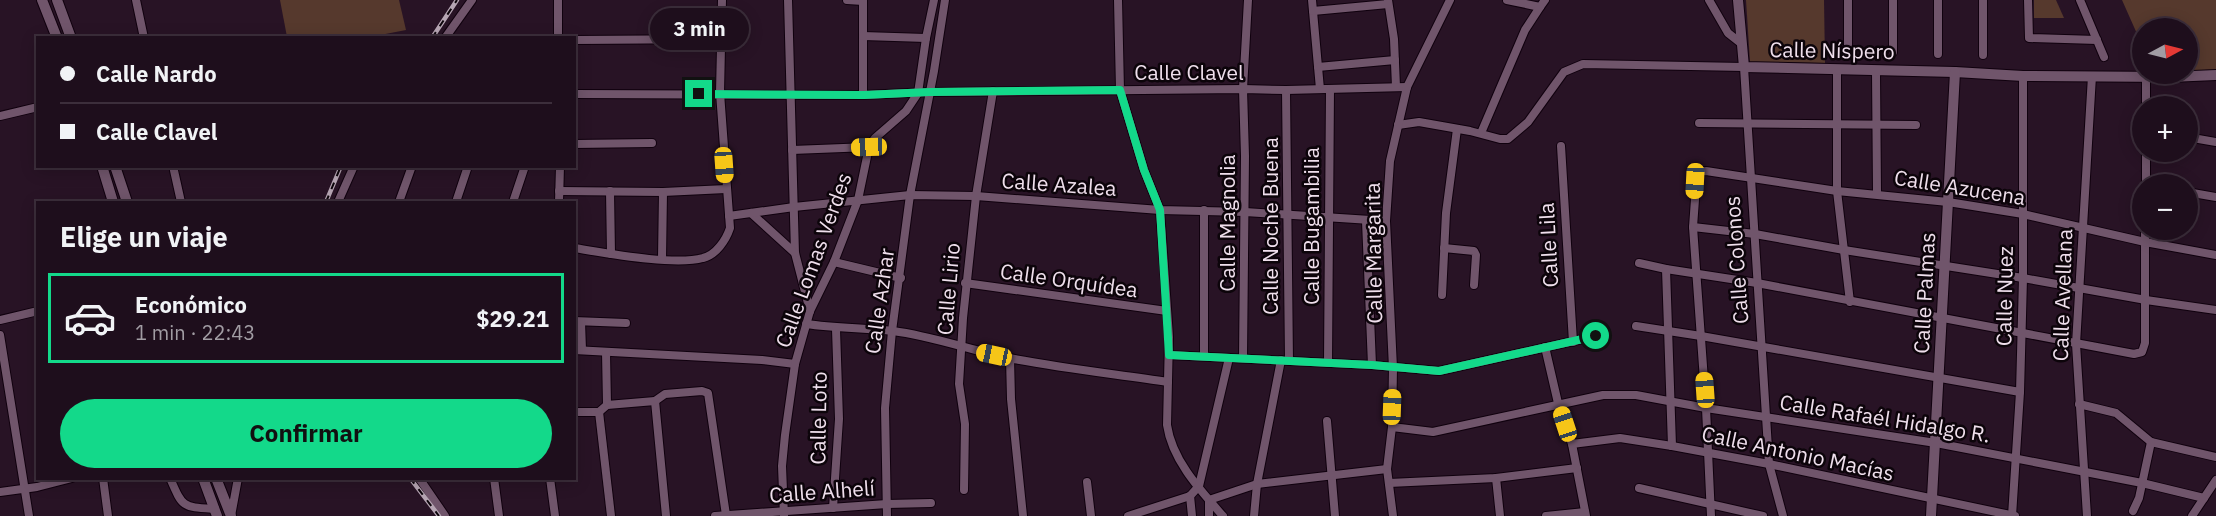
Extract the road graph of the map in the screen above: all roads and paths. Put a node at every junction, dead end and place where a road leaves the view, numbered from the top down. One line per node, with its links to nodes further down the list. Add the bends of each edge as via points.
1 (42, 0): 28 (street)
2 (57, 0): 29 (street)
3 (136, 0): 30 (street)
4 (472, 0): 31 (street)
5 (558, 0): 32 (street)
6 (723, 0): 35 (street)
7 (788, 0): 65 (street)
8 (847, 0): 9 (street)
9 (863, 0): 33 (street)
10 (934, 0): 34 (street)
11 (945, 0): 63 (street)
12 (1118, 0): 60 (street)
13 (1248, 0): 57 (street, Calle Magnolia)
14 (1312, 0): 27 (street)
15 (1450, 0): 56 (street, Calle Margarita)
16 (1507, 0): 26 (street)
17 (1709, 0): 38 (street, via 1728,33)
18 (1738, 0): 38 (street, Calle Colonos)
19 (1848, 0): 39 (street)
20 (1893, 0): 40 (street)
21 (1938, 0): 41 (street)
22 (1983, 0): 42 (street)
23 (2028, 0): 37 (street, via 2030,38)
24 (2080, 0): 37 (street)
25 (1388, 2): 27 (street); 44 (street)
26 (1542, 3): 78 (street, via 1525,30)
27 (1313, 11): 45 (street)
28 (56, 36)
29 (70, 36)
30 (144, 36)
31 (446, 36)
32 (558, 36)
33 (863, 36): 34 (street); 68 (street)
34 (926, 38): 66 (street)
35 (721, 39): 36 (street); 64 (street)
36 (576, 40)
37 (2097, 40): 43 (street)
38 (1742, 44): 46 (street, Calle Colonos)
39 (1848, 52)
40 (1893, 52)
41 (1938, 54)
42 (1983, 55)
43 (2104, 57)
44 (1395, 60): 45 (street); 55 (street)
45 (1318, 67): 58 (street)
46 (1744, 67): 47 (street, Calle Níspero); 73 (street, Calle Colonos); 78 (street, Calle Níspero, via 1583,64 1564,72 1528,122 1511,138)
47 (1837, 69): 48 (street, Calle Níspero); 76 (street)
48 (1876, 72): 49 (street, Calle Níspero); 74 (street)
49 (1955, 72): 51 (street, Calle Níspero); 114 (street, Calle Palmas)
50 (2216, 75): 53 (street, Calle Níspero)
51 (2023, 76): 52 (street, Calle Níspero); 121 (street, Calle Nuez)
52 (2092, 76): 54 (street, Calle Níspero); 127 (street, Calle Avellana)
53 (2198, 76)
54 (2132, 77)
55 (1396, 87): 56 (street, Calle Clavel); 59 (street, Calle Clavel)
56 (1407, 87): 72 (street, Calle Margarita)
57 (1243, 89): 60 (street, Calle Clavel); 61 (street, Calle Clavel); 118 (street, Calle Magnolia)
58 (1320, 89): 59 (street, Calle Clavel); 61 (street, Calle Clavel)
59 (1330, 89): 123 (street, Calle Bugambilia)
60 (1120, 90): 62 (street, Calle Clavel); 116 (street)
61 (1286, 90): 120 (street, Calle Noche Buena)
62 (993, 91): 63 (street, Calle Clavel); 103 (street, Calle Lirio)
63 (930, 92): 66 (street, Calle Clavel); 102 (street, Calle Azhar)
64 (720, 93): 65 (street, Calle Clavel); 67 (street, Calle Clavel); 95 (street)
65 (790, 93): 68 (street, Calle Clavel); 85 (street)
66 (918, 93): 68 (street, Calle Clavel); 84 (street, via 906,111)
67 (576, 94)
68 (864, 95)
69 (36, 107): 70 (street)
70 (0, 116)
71 (1700, 123): 73 (street)
72 (1398, 125): 77 (street, via 1419,122); 125 (street, Calle Margarita, via 1390,161)
73 (1747, 125): 76 (street); 94 (street, Calle Colonos)
74 (1877, 125): 75 (street); 76 (street); 100 (street)
75 (1916, 125)
76 (1837, 126): 98 (street)
77 (1457, 129): 78 (street); 131 (street)
78 (1481, 134)
79 (2198, 139): 80 (street)
80 (2216, 142)
81 (652, 143): 82 (street)
82 (576, 144)
83 (1561, 146): 168 (street, Calle Lila)
84 (869, 147): 85 (street); 105 (street, Calle Lomas Verdes)
85 (792, 150): 115 (street)
86 (103, 168): 106 (street)
87 (116, 168): 107 (street)
88 (174, 168): 108 (street)
89 (353, 168): 109 (street)
90 (411, 168): 110 (street)
91 (467, 168): 111 (street)
92 (524, 168): 112 (street)
93 (560, 168): 96 (street)
94 (1750, 178): 98 (street, Calle Azucena); 126 (street, Calle Azucena, via 1697,172); 128 (street, Calle Colonos)
95 (726, 189): 99 (street); 122 (street)
96 (559, 191): 97 (street); 113 (street)
97 (609, 191): 99 (street); 134 (street)
98 (1837, 191): 100 (street, Calle Azucena); 132 (street)
99 (663, 192): 136 (street)
100 (1877, 193): 114 (street, Calle Azucena)
101 (2198, 194): 104 (street)
102 (910, 195): 103 (street, Calle Azalea); 105 (street, Calle Azalea); 142 (street, Calle Azhar)
103 (976, 196): 116 (street, Calle Azalea); 144 (street, Calle Lirio)
104 (2216, 197)
105 (858, 200): 115 (street, Calle Azalea); 137 (street, Calle Lomas Verdes)
106 (113, 201)
107 (127, 201)
108 (182, 201)
109 (338, 201)
110 (399, 201)
111 (456, 201)
112 (513, 201)
113 (559, 201)
114 (1948, 202): 121 (street, Calle Azucena); 139 (street, Calle Palmas)
115 (794, 207): 119 (street, Calle Azalea); 133 (street)
116 (1160, 210): 117 (street, Calle Azalea); 154 (street)
117 (1204, 210): 118 (street, Calle Azalea); 176 (street)
118 (1245, 212): 120 (street, Calle Azalea); 179 (street, Calle Magnolia)
119 (751, 213): 122 (street, Calle Azalea); 133 (street)
120 (1287, 214): 123 (street, Calle Azalea); 180 (street, Calle Noche Buena)
121 (2023, 214): 127 (street, Calle Azucena); 143 (street, Calle Nuez)
122 (729, 216): 136 (street, via 730,228 722,244 710,255)
123 (1329, 217): 124 (street, Calle Azalea); 181 (street, Calle Bugambilia)
124 (1366, 221): 125 (street, Calle Azalea); 183 (street)
125 (1386, 221): 184 (street, Calle Margarita)
126 (1693, 227): 128 (street); 141 (street)
127 (2082, 229): 129 (street, Calle Azucena); 147 (street, Calle Avellana)
128 (1755, 234): 132 (street); 145 (street, Calle Colonos)
129 (2145, 242): 135 (street, Calle Azucena); 149 (street)
130 (576, 248): 134 (street)
131 (1444, 248): 146 (street, via 1474,251); 148 (street)
132 (1844, 250): 139 (street); 150 (street)
133 (795, 253): 153 (street)
134 (611, 254): 136 (street)
135 (2216, 255)
136 (662, 259)
137 (834, 262): 142 (street); 153 (street, Calle Lomas Verdes)
138 (1639, 262): 140 (street)
139 (1945, 266): 143 (street); 155 (street, Calle Palmas)
140 (1666, 269): 141 (street); 163 (street)
141 (1697, 274): 145 (street); 167 (street)
142 (901, 278): 162 (street, Calle Azhar)
143 (2023, 278): 147 (street); 164 (street, Calle Nuez)
144 (965, 283): 154 (street, Calle Orquídea); 170 (street, Calle Lirio)
145 (1757, 283): 150 (street); 172 (street, Calle Colonos)
146 (1474, 285)
147 (2078, 288): 149 (street); 169 (street, Calle Avellana)
148 (1443, 296)
149 (2146, 300): 151 (street); 169 (street, via 2142,352)
150 (1850, 302): 155 (street)
151 (2216, 310)
152 (36, 311): 156 (street)
153 (810, 311): 159 (street, Calle Lomas Verdes)
154 (1167, 311): 175 (street)
155 (1941, 319): 164 (street); 185 (street, Calle Palmas)
156 (0, 320)
157 (578, 321): 158 (street); 173 (street)
158 (626, 322)
159 (806, 324): 161 (street); 182 (street, Calle Lomas Verdes)
160 (1636, 326): 163 (street)
161 (836, 328): 162 (street); 237 (street, Calle Loto, via 839,419)
162 (892, 331): 170 (street); 235 (street, Calle Azhar, via 886,382)
163 (1667, 331): 167 (street); 189 (street)
164 (2022, 334): 169 (street); 187 (street, Calle Nuez)
165 (0, 335): 227 (street)
166 (1596, 336): 168 (street)
167 (1701, 336): 172 (street); 193 (street)
168 (1573, 342): 171 (street)
169 (2076, 344): 191 (street, Calle Avellana)
170 (961, 347): 177 (street); 228 (street, Calle Lirio, via 958,384 965,424)
171 (1545, 347): 184 (street, via 1439,371); 190 (street)
172 (1761, 347): 185 (street); 195 (street, Calle Colonos)
173 (578, 350): 174 (street)
174 (606, 352): 182 (street); 192 (street)
175 (1169, 355): 176 (street); 186 (street)
176 (1204, 356): 178 (street)
177 (1010, 358): 186 (street); 253 (street)
178 (1229, 358): 179 (street); 225 (street)
179 (1243, 358): 180 (street)
180 (1285, 360): 181 (street); 224 (street, Calle Noche Buena)
181 (1328, 363): 183 (street)
182 (795, 364): 240 (street, Calle Lomas Verdes, via 782,466)
183 (1372, 365): 184 (street)
184 (1394, 368): 197 (street, Calle Margarita)
185 (1939, 377): 187 (street); 200 (street, Calle Palmas)
186 (1168, 382): 225 (street, via 1169,439)
187 (2020, 393): 204 (street, Calle Nuez)
188 (655, 401): 192 (street); 242 (street, via 665,394 708,393); 250 (street)
189 (1670, 401): 190 (street, Calle Rafaél Hidalgo R., via 1620,394); 193 (street, Calle Rafaél Hidalgo R.); 201 (street)
190 (1558, 403): 197 (street, Calle Rafaél Hidalgo R., via 1433,432); 199 (street)
191 (2079, 404): 198 (street, via 2116,413); 208 (street, Calle Avellana)
192 (603, 408): 194 (street); 249 (street)
193 (1706, 408): 195 (street, Calle Rafaél Hidalgo R.); 202 (street)
194 (576, 412)
195 (1766, 417): 200 (street, Calle Rafaél Hidalgo R.); 205 (street, Calle Colonos)
196 (1327, 421): 209 (street)
197 (1392, 427): 207 (street, Calle Margarita)
198 (2151, 442): 203 (street); 223 (street)
199 (1572, 444): 201 (street, Calle Antonio Macías, via 1620,438); 206 (street)
200 (1936, 444): 204 (street, Calle Rafaél Hidalgo R.); 233 (street, Calle Palmas)
201 (1672, 446): 202 (street, Calle Antonio Macías)
202 (1707, 452): 205 (street, Calle Antonio Macías); 234 (street)
203 (2216, 457)
204 (2015, 458): 208 (street, Calle Rafaél Hidalgo R.); 268 (street, Calle Nuez)
205 (1769, 464): 233 (street, Calle Antonio Macías); 266 (street, Calle Colonos)
206 (1577, 468): 210 (street); 241 (street)
207 (1387, 469): 209 (street); 222 (street, Calle Margarita)
208 (2085, 473): 223 (street, Calle Rafaél Hidalgo R.); 269 (street, Calle Avellana)
209 (1331, 476): 224 (street); 260 (street)
210 (1496, 478): 222 (street); 262 (street)
211 (63, 480): 227 (street)
212 (104, 480): 244 (street)
213 (171, 480): 239 (street, via 185,506)
214 (204, 480): 239 (street)
215 (217, 480): 245 (street)
216 (238, 480): 245 (street)
217 (420, 480): 246 (street)
218 (494, 480): 247 (street)
219 (550, 480): 248 (street)
220 (2216, 480): 231 (street)
221 (1087, 482): 254 (street)
222 (1389, 483): 261 (street, Calle Margarita)
223 (2142, 483): 231 (street, Calle Rafaél Hidalgo R.); 238 (street)
224 (1257, 484): 232 (street); 259 (street, Calle Noche Buena)
225 (1199, 486): 230 (street); 232 (street)
226 (1639, 488): 234 (street)
227 (25, 489): 229 (street); 243 (street)
228 (964, 490)
229 (0, 492)
230 (1190, 496): 255 (street); 256 (street)
231 (2204, 498): 270 (street)
232 (1209, 500): 257 (street); 258 (street)
233 (1933, 500): 267 (street, Calle Palmas); 268 (street, Calle Antonio Macías)
234 (1710, 503): 264 (street); 265 (street)
235 (887, 504): 236 (street, Calle Alhelí); 237 (street, Calle Alhelí); 252 (street, Calle Azhar)
236 (931, 504)
237 (833, 508): 240 (street, Calle Alhelí)
238 (2133, 511)
239 (216, 513)
240 (784, 514): 242 (street, Calle Alhelí)
241 (1586, 514): 263 (street)
242 (726, 515): 251 (street, Calle Alhelí)
243 (29, 516)
244 (108, 516)
245 (231, 516)
246 (446, 516)
247 (499, 516)
248 (555, 516)
249 (611, 516)
250 (666, 516)
251 (715, 516)
252 (887, 516)
253 (1023, 516)
254 (1091, 516)
255 (1128, 516)
256 (1192, 516)
257 (1209, 516)
258 (1223, 516)
259 (1254, 516)
260 (1335, 516)
261 (1393, 516)
262 (1500, 516)
263 (1546, 516)
264 (1711, 516)
265 (1763, 516)
266 (1783, 516)
267 (1931, 516)
268 (2013, 516)
269 (2087, 516)
270 (2192, 516)

